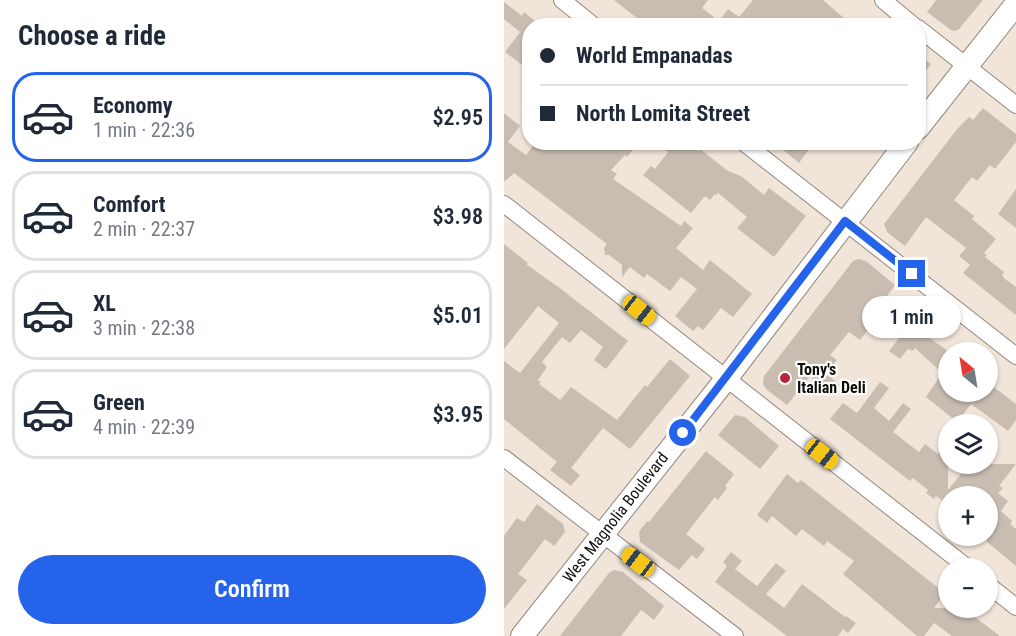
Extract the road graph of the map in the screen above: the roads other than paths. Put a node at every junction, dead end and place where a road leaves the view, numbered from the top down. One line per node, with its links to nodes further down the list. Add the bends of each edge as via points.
1 (562, 0): 4 (street)
2 (882, 0): 5 (street)
3 (1016, 4): 7 (main road)
4 (584, 18)
5 (904, 18)
6 (926, 34): 7 (street)
7 (966, 67): 8 (street); 9 (main road)
8 (1016, 105)
9 (926, 118)
10 (753, 150): 13 (street)
11 (901, 150): 13 (main road, West Magnolia Boulevard)
12 (504, 204): 15 (street)
13 (845, 221): 14 (street); 15 (main road, West Magnolia Boulevard)
14 (1016, 356)
15 (726, 378): 17 (main road, West Magnolia Boulevard); 18 (street)
16 (504, 458): 17 (street)
17 (602, 534): 21 (main road, West Magnolia Boulevard); 22 (street)
18 (955, 558)
19 (998, 593): 20 (street)
20 (1016, 607)
21 (522, 636)
22 (735, 636)

